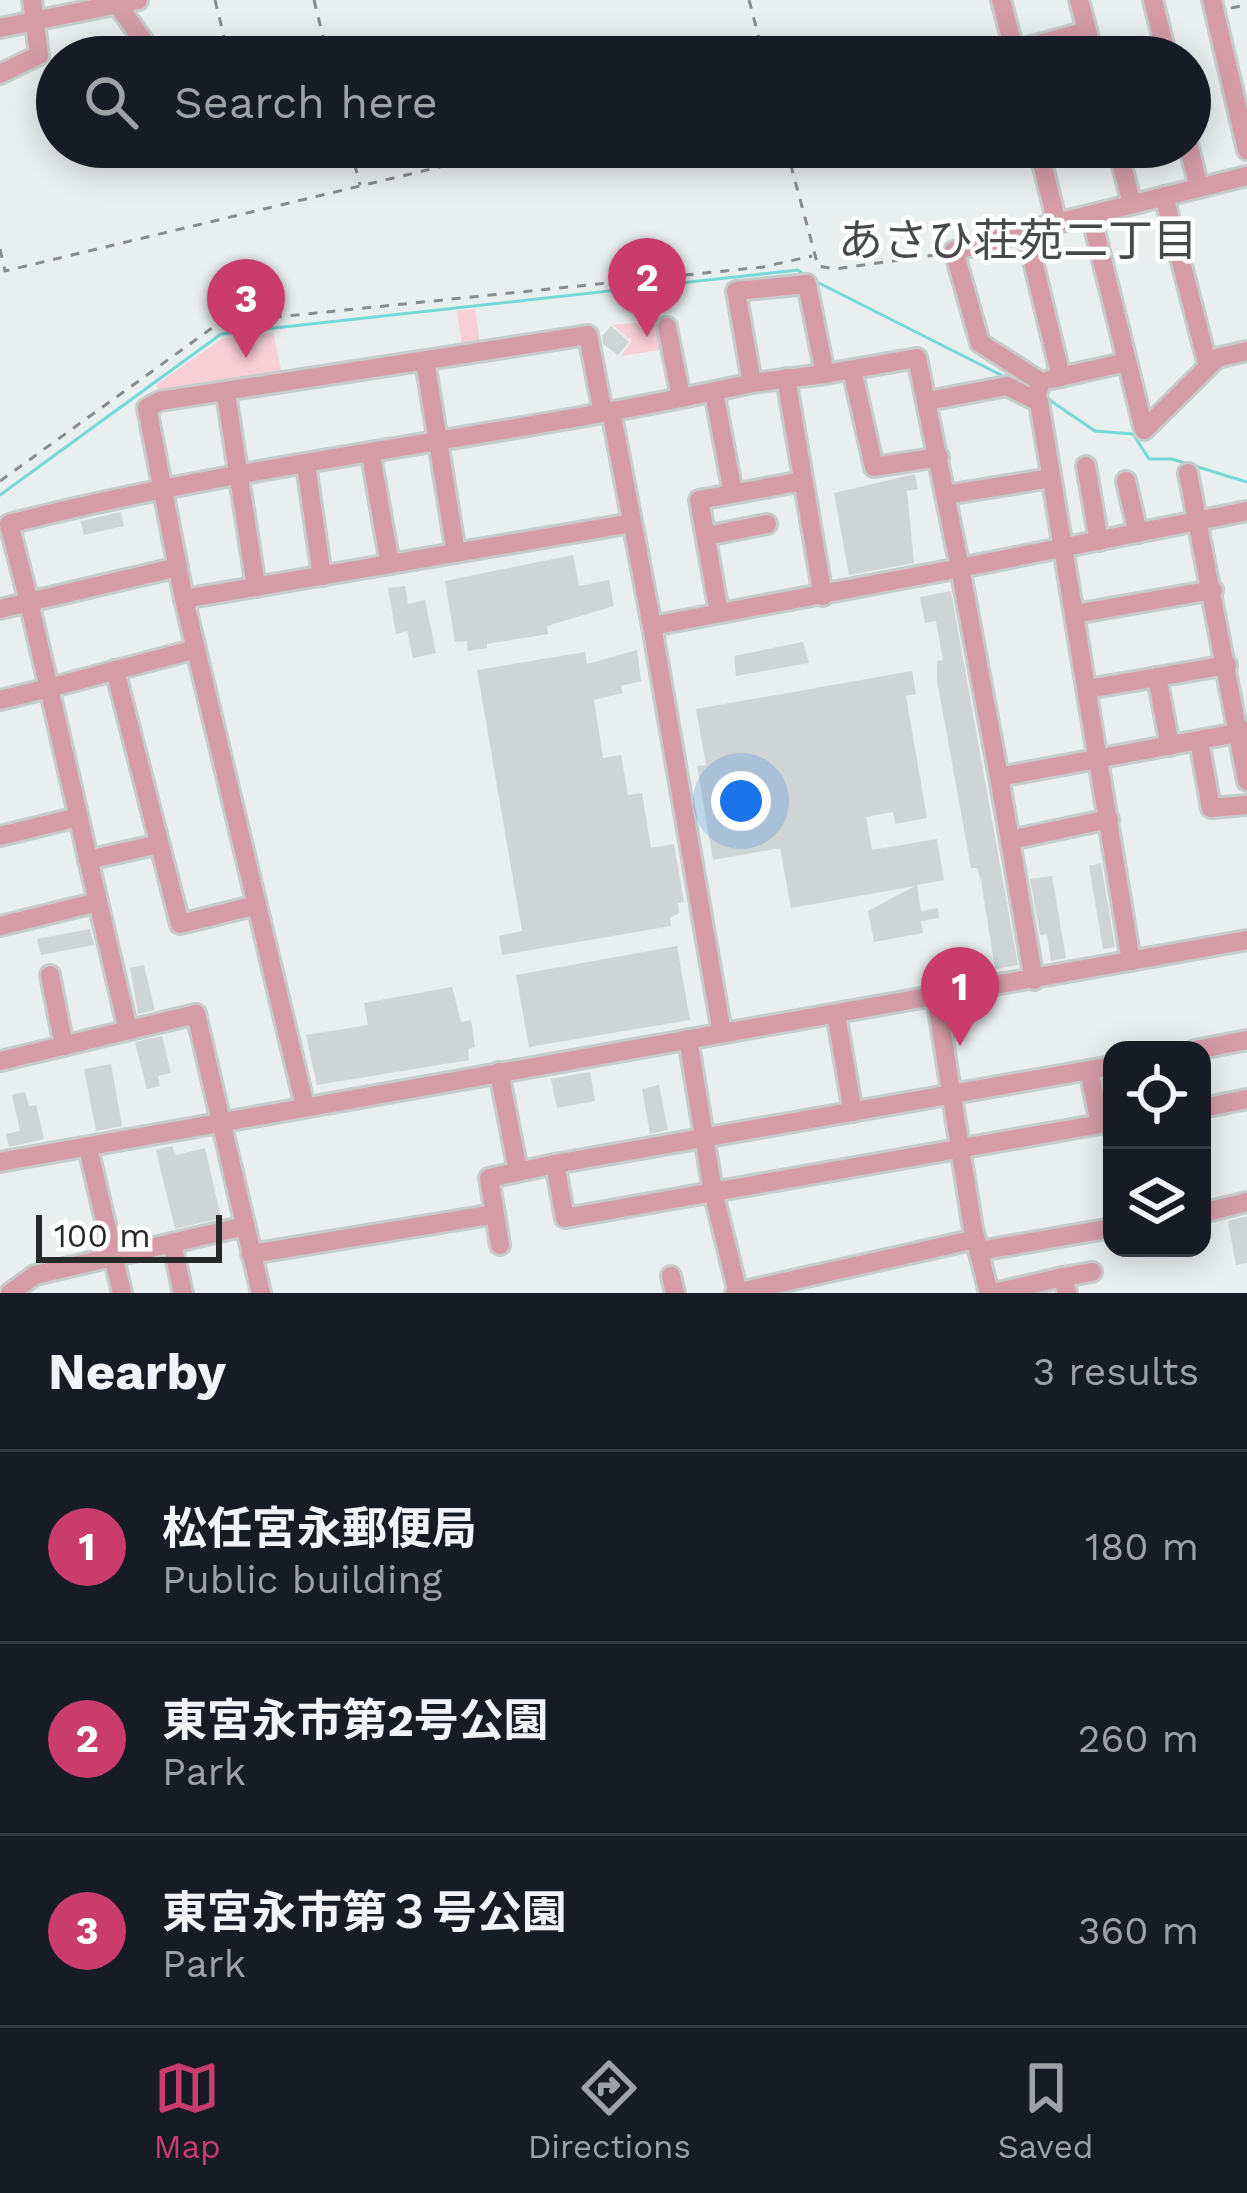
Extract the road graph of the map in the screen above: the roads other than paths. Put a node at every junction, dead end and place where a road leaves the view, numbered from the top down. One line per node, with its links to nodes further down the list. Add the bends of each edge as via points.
1 (138, 0): 5 (street)
2 (1001, 0): 11 (street)
3 (1079, 0): 9 (street)
4 (1153, 0): 14 (street)
5 (117, 4): 7 (street); 10 (street)
6 (1213, 6): 17 (street)
7 (34, 10): 8 (street)
8 (0, 28)
9 (1087, 31): 12 (street); 13 (street)
10 (140, 36)
11 (1010, 36)
12 (1071, 36)
13 (1088, 36)
14 (1162, 36)
15 (36, 56): 16 (street)
16 (0, 74)
17 (1242, 93): 18 (street)
18 (1247, 150)
19 (1043, 168): 27 (street)
20 (1123, 168): 25 (street)
21 (1194, 168): 23 (street)
22 (1247, 176): 23 (street)
23 (1199, 188): 24 (street)
24 (1164, 196): 25 (street); 33 (street)
25 (1132, 204): 26 (street)
26 (1091, 215): 27 (street); 32 (street)
27 (1057, 223): 28 (street)
28 (1026, 232): 38 (street); 38 (street, via 954,251 980,343)
29 (667, 327): 41 (street)
30 (1247, 351): 33 (street)
31 (425, 361): 40 (street); 43 (street, via 588,335); 44 (street)
32 (1127, 362): 33 (street, via 1144,430); 38 (street)
33 (1208, 366)
34 (852, 370): 35 (street); 42 (street, via 917,358); 46 (street, via 874,467)
35 (825, 374): 36 (street); 37 (street, via 807,284 736,291)
36 (786, 378): 37 (street); 52 (street)
37 (752, 383): 39 (street)
38 (1042, 389): 42 (street, via 1006,386); 51 (street)
39 (714, 392): 41 (street); 55 (street)
40 (226, 394): 50 (street); 54 (street, via 147,408)
41 (681, 398): 43 (street)
42 (928, 401): 46 (street)
43 (607, 412): 44 (street); 59 (street)
44 (440, 441): 45 (street); 65 (street)
45 (370, 455): 47 (street); 66 (street)
46 (939, 457): 56 (street)
47 (306, 465): 50 (street); 69 (street)
48 (1086, 466): 63 (street)
49 (1188, 473): 58 (street)
50 (240, 476): 54 (street); 70 (street)
51 (1052, 478): 56 (street); 64 (street)
52 (803, 481): 55 (street); 72 (street)
53 (1126, 482): 61 (street)
54 (162, 488): 67 (street); 74 (street, via 9,524)
55 (734, 494): 62 (street, via 699,500)
56 (946, 496): 68 (street)
57 (1247, 512): 58 (street)
58 (1201, 520): 61 (street); 71 (street)
59 (632, 523): 65 (street); 78 (street)
60 (767, 524): 62 (street)
61 (1138, 533): 63 (street)
62 (706, 536): 76 (street)
63 (1099, 541): 64 (street)
64 (1063, 548): 68 (street); 77 (street)
65 (456, 553): 66 (street)
66 (390, 564): 69 (street)
67 (178, 567): 73 (street); 74 (street)
68 (960, 568): 72 (street); 90 (street)
69 (322, 576): 70 (street)
70 (256, 587): 73 (street)
71 (1213, 590): 77 (street); 80 (street)
72 (823, 596): 76 (street)
73 (184, 599): 79 (street)
74 (29, 602): 75 (street); 83 (street)
75 (0, 609)
76 (719, 612): 78 (street)
77 (1075, 614): 84 (street)
78 (652, 626): 109 (street)
79 (196, 649): 81 (street); 100 (street)
80 (1227, 665): 82 (street); 86 (street)
81 (115, 670): 83 (street); 97 (street)
82 (1157, 677): 84 (street); 88 (street)
83 (49, 688): 85 (street); 93 (street)
84 (1088, 689): 89 (street)
85 (0, 700)
86 (1243, 732): 87 (street); 91 (street)
87 (1199, 741): 88 (street); 92 (street, via 1211,808)
88 (1170, 746): 89 (street)
89 (1100, 758): 90 (street); 94 (street)
90 (999, 777): 96 (street)
91 (1247, 781)
92 (1247, 805)
93 (78, 817): 95 (street); 98 (street)
94 (1109, 820): 96 (street); 103 (street)
95 (0, 836)
96 (1010, 840): 105 (street)
97 (160, 844): 98 (street); 100 (street, via 180,923)
98 (88, 860): 99 (street)
99 (98, 902): 101 (street); 108 (street)
100 (257, 905): 121 (street)
101 (0, 926)
102 (1247, 940): 103 (street)
103 (1131, 962): 105 (street)
104 (50, 975): 112 (street)
105 (1034, 980): 106 (street)
106 (936, 997): 107 (street); 118 (street)
107 (836, 1014): 109 (street); 122 (street)
108 (128, 1030): 112 (street); 123 (street, via 196,1014)
109 (722, 1034): 110 (street)
110 (688, 1040): 117 (street); 124 (street)
111 (1247, 1040): 113 (street)
112 (64, 1046): 114 (street)
113 (1211, 1047)
114 (0, 1061)
115 (1103, 1068): 116 (street)
116 (1089, 1070): 118 (street); 126 (street, via 1100,1124)
117 (500, 1072): 121 (street); 129 (street)
118 (950, 1094): 122 (street); 126 (street)
119 (1247, 1099): 120 (street)
120 (1211, 1106)
121 (305, 1107): 123 (street)
122 (853, 1112): 124 (street)
123 (220, 1126): 125 (street); 134 (street)
124 (704, 1137): 128 (street); 130 (street)
125 (88, 1148): 127 (street); 140 (street)
126 (960, 1152): 130 (street); 138 (street)
127 (0, 1162)
128 (555, 1164): 129 (street); 130 (street, via 566,1218)
129 (518, 1172): 133 (street, via 489,1178)
130 (713, 1191): 147 (street)
131 (1247, 1202): 132 (street)
132 (1211, 1211)
133 (495, 1214): 137 (street); 139 (street)
134 (245, 1226): 136 (street); 139 (street)
135 (1103, 1229): 138 (street)
136 (172, 1243): 140 (street); 145 (street)
137 (500, 1245)
138 (978, 1245): 147 (street); 148 (street)
139 (251, 1254): 146 (street)
140 (114, 1257): 143 (street, via 34,1275); 144 (street)
141 (1092, 1272): 142 (street)
142 (1065, 1285): 148 (street)
143 (10, 1293)
144 (122, 1293)
145 (183, 1293)
146 (261, 1293)
147 (737, 1293)
148 (991, 1293)

